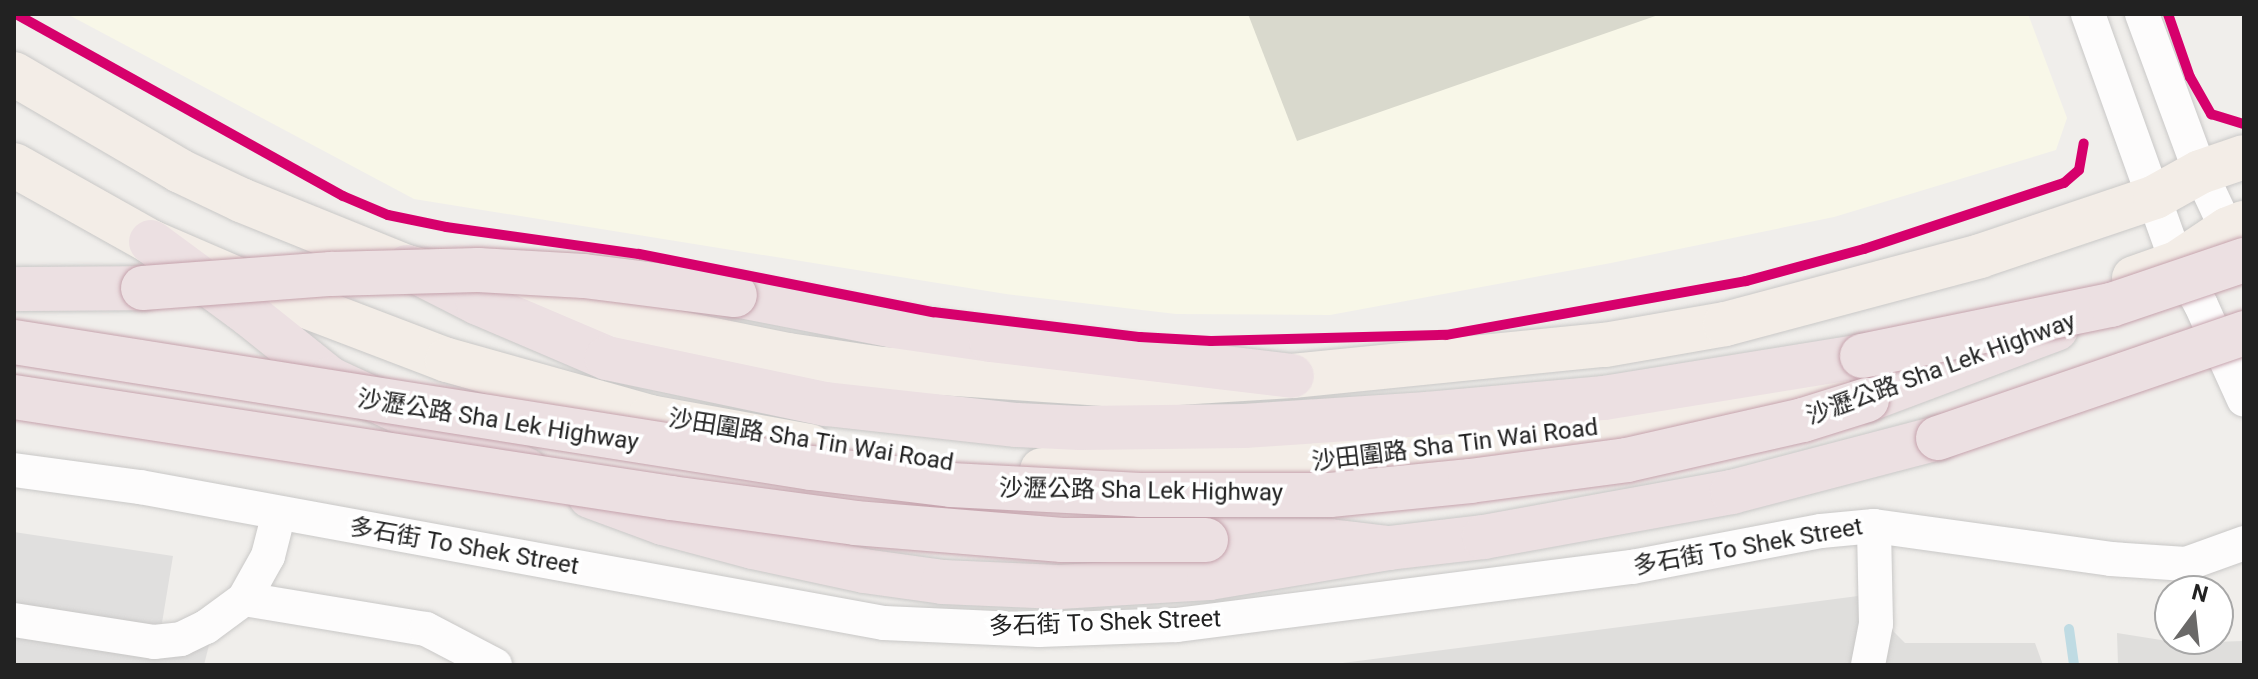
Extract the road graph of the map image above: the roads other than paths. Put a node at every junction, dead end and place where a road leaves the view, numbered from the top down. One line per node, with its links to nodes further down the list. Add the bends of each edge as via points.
1 (2088, 14): 7 (street)
2 (2142, 14): 6 (street)
3 (14, 74): 11 (main road, via 180,171)
4 (2244, 157): 6 (main road)
5 (14, 165): 8 (main road, 沙田圍路 Sha Tin Wai Road)
6 (2200, 172): 7 (main road); 9 (street)
7 (2155, 197): 10 (street); 16 (main road, via 1931,271 1725,324 1605,345)
8 (151, 242): 10 (main road, 沙田圍路 Sha Tin Wai Road, via 433,355 635,413 861,453 1073,471 1349,462 1658,418 1794,388 2006,324); 23 (highway, via 330,379 567,487 663,523 864,571 943,582 1059,587 1209,578)
9 (2240, 245): 10 (main road, 沙田圍路 Sha Tin Wai Road); 13 (highway, 沙瀝公路 Sha Lek Highway, bridge)
10 (2177, 263): 18 (street)
11 (407, 267): 13 (highway, bridge, via 607,358 655,370 870,411 1080,428 1244,426 1604,398 1862,356); 16 (main road, via 703,338 882,369 1129,386)
12 (14, 289): 16 (highway, bridge, via 114,289 478,270 641,281 936,332)
13 (2111, 305): 15 (highway, 沙瀝公路 Sha Lek Highway, bridge, via 1867,400 1715,442 1569,468 1330,495 1065,492 876,476 660,447)
14 (2244, 333): 23 (highway, 沙瀝公路 Sha Lek Highway, bridge, via 1938,438 1807,474 1641,511)
15 (14, 342)
16 (1292, 376)
17 (14, 397): 23 (highway, 沙瀝公路 Sha Lek Highway, bridge, via 855,523 1062,540 1330,541)
18 (2244, 400)
19 (14, 470): 20 (street, 多石街 To Shek Street)
20 (279, 513): 21 (street, 多石街 To Shek Street, via 884,623 1039,630 1177,625 1632,567); 24 (street, via 268,556)
21 (1874, 526): 22 (street, 多石街 To Shek Street, via 2111,559 2186,564); 27 (street, via 1876,624)
22 (2244, 543)
23 (1389, 548)
24 (244, 599): 25 (street, via 181,639 154,642); 26 (street, via 426,629)
25 (14, 620)
26 (495, 665)
27 (1868, 665)

